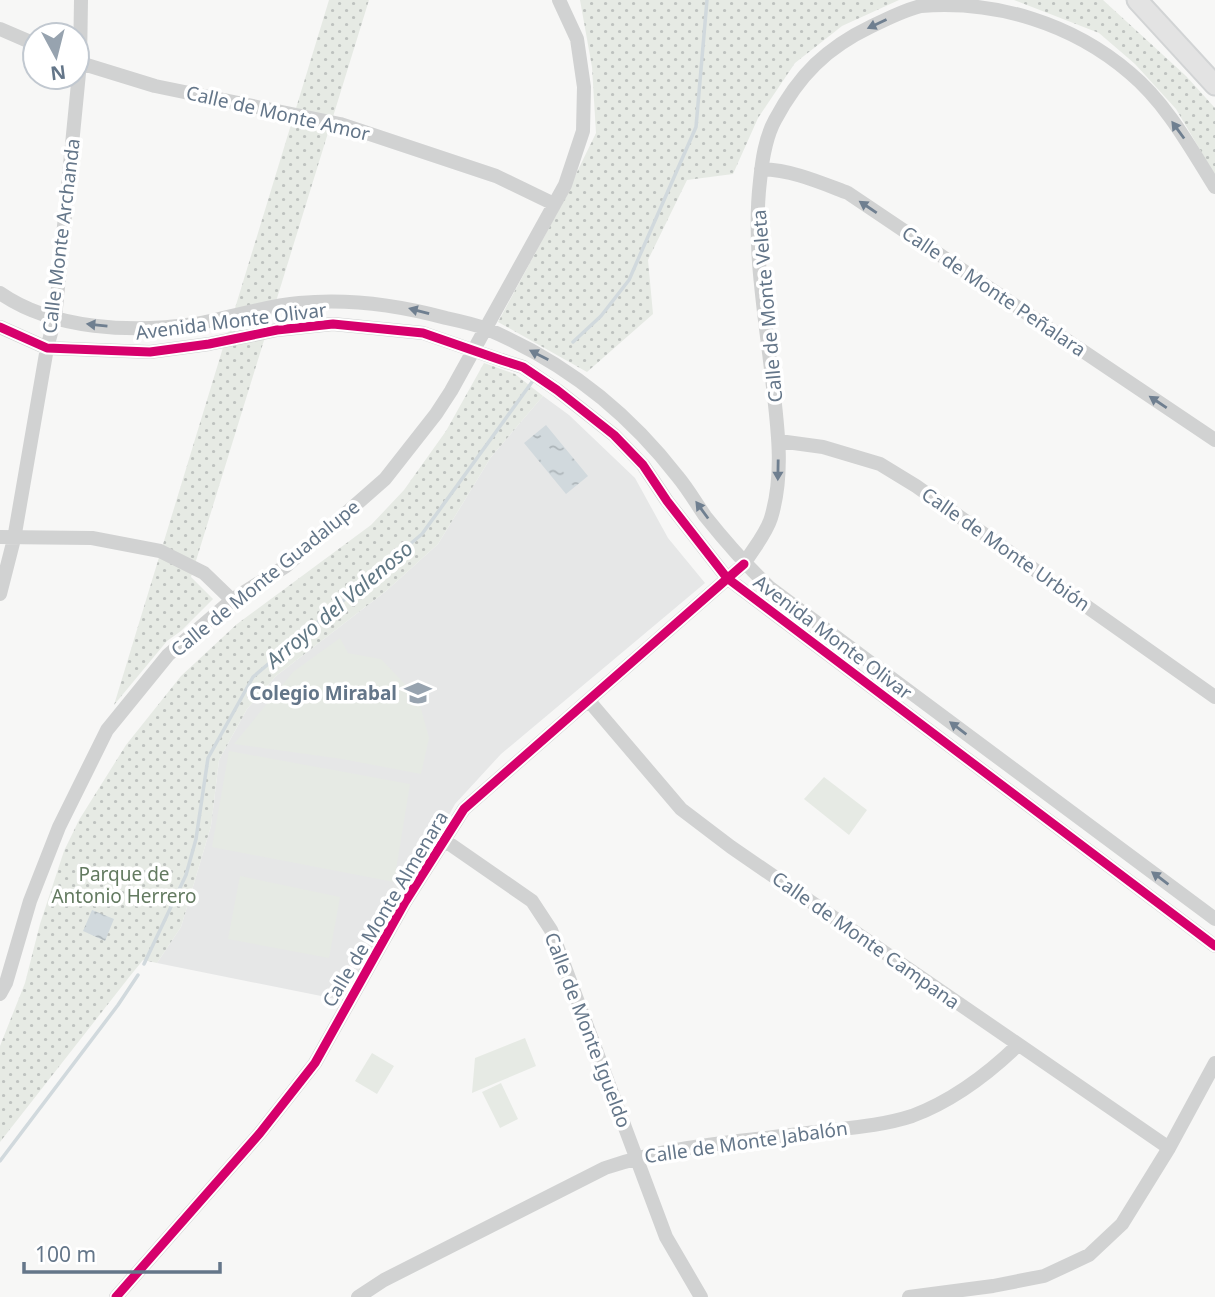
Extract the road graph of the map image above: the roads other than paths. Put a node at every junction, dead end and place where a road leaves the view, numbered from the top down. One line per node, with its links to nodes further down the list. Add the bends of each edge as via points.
1 (81, 0): 4 (street, Calle Monte Archanda)
2 (559, 0): 12 (street, Calle de Monte Guadalupe, via 577,39 584,98 583,131)
3 (1138, 0): 8 (main road)
4 (80, 21)
5 (0, 29): 6 (street)
6 (21, 38)
7 (91, 67): 12 (street, Calle de Monte Amor, via 155,86 340,124 496,176)
8 (1215, 85)
9 (75, 91): 14 (street, Calle Monte Archanda)
10 (761, 169): 11 (street, Calle de Monte Veleta, one-way to 10, via 1154,97 1104,51 1017,9 969,2 921,6 895,15 846,39 813,65 773,123); 19 (street, Calle de Monte Peñalara, one-way to 10, via 848,193 779,170); 20 (street, Calle de Monte Veleta, via 758,249)
11 (1215, 187)
12 (554, 204): 16 (street, Calle de Monte Guadalupe)
13 (0, 293): 14 (street, Avenida Monte Olivar)
14 (55, 318): 16 (street, Avenida Monte Olivar, one-way to 14, via 409,308 344,300 297,303 194,324 99,326); 17 (street, Calle Monte Archanda)
15 (0, 327): 17 (street, Avenida Monte Olivar)
16 (485, 328): 18 (street, Calle de Monte Guadalupe); 22 (street, Avenida Monte Olivar, one-way to 16, via 680,478 625,417 549,360)
17 (47, 348): 18 (street, Avenida Monte Olivar, via 150,352 333,324 423,333); 21 (street, Calle Monte Archanda)
18 (471, 350): 23 (street, Avenida Monte Olivar, via 523,367 614,435 643,465); 25 (street, Calle de Monte Guadalupe, via 436,414 385,479 286,566)
19 (1215, 440)
20 (779, 441): 22 (street, Calle de Monte Veleta, one-way to 22, via 778,486 770,520); 26 (street, Calle de Monte Urbión, via 823,447 892,471)
21 (7, 538): 24 (street, Calle Monte Archanda); 25 (street, via 92,538 160,551 204,573)
22 (744, 564): 23 (street, Calle de Monte Veleta); 28 (street, Avenida Monte Olivar, one-way to 22)
23 (727, 578): 27 (street, Calle de Monte Almenara); 29 (street, Avenida Monte Olivar)
24 (0, 594)
25 (232, 600): 35 (street, Calle de Monte Guadalupe, via 168,655 107,730 58,827)
26 (1215, 697)
27 (589, 701): 32 (street, Calle de Monte Almenara, via 464,809); 36 (street, Calle de Monte Campana, via 681,809)
28 (989, 750): 29 (street); 30 (street, Avenida Monte Olivar)
29 (976, 766): 31 (street, Avenida Monte Olivar)
30 (1016, 771): 31 (street); 33 (street, Avenida Monte Olivar, one-way to 30)
31 (1004, 787): 34 (street, Avenida Monte Olivar)
32 (444, 840): 39 (street, Calle de Monte Igueldo, via 532,901 551,930); 40 (street, Calle de Monte Almenara, via 315,1063)
33 (1215, 919)
34 (1215, 946)
35 (0, 994)
36 (1018, 1045): 38 (street, Calle de Monte Campana); 39 (street, Calle de Monte Jabalón, via 993,1070 913,1115 879,1124)
37 (1215, 1063): 38 (street)
38 (1169, 1148): 43 (street, via 1122,1224 1089,1255 1044,1276)
39 (637, 1157): 41 (street, Calle de Monte Jabalón, via 605,1168); 42 (street, Calle de Monte Igueldo, via 666,1237)
40 (116, 1297)
41 (358, 1297)
42 (701, 1297)
43 (909, 1297)

